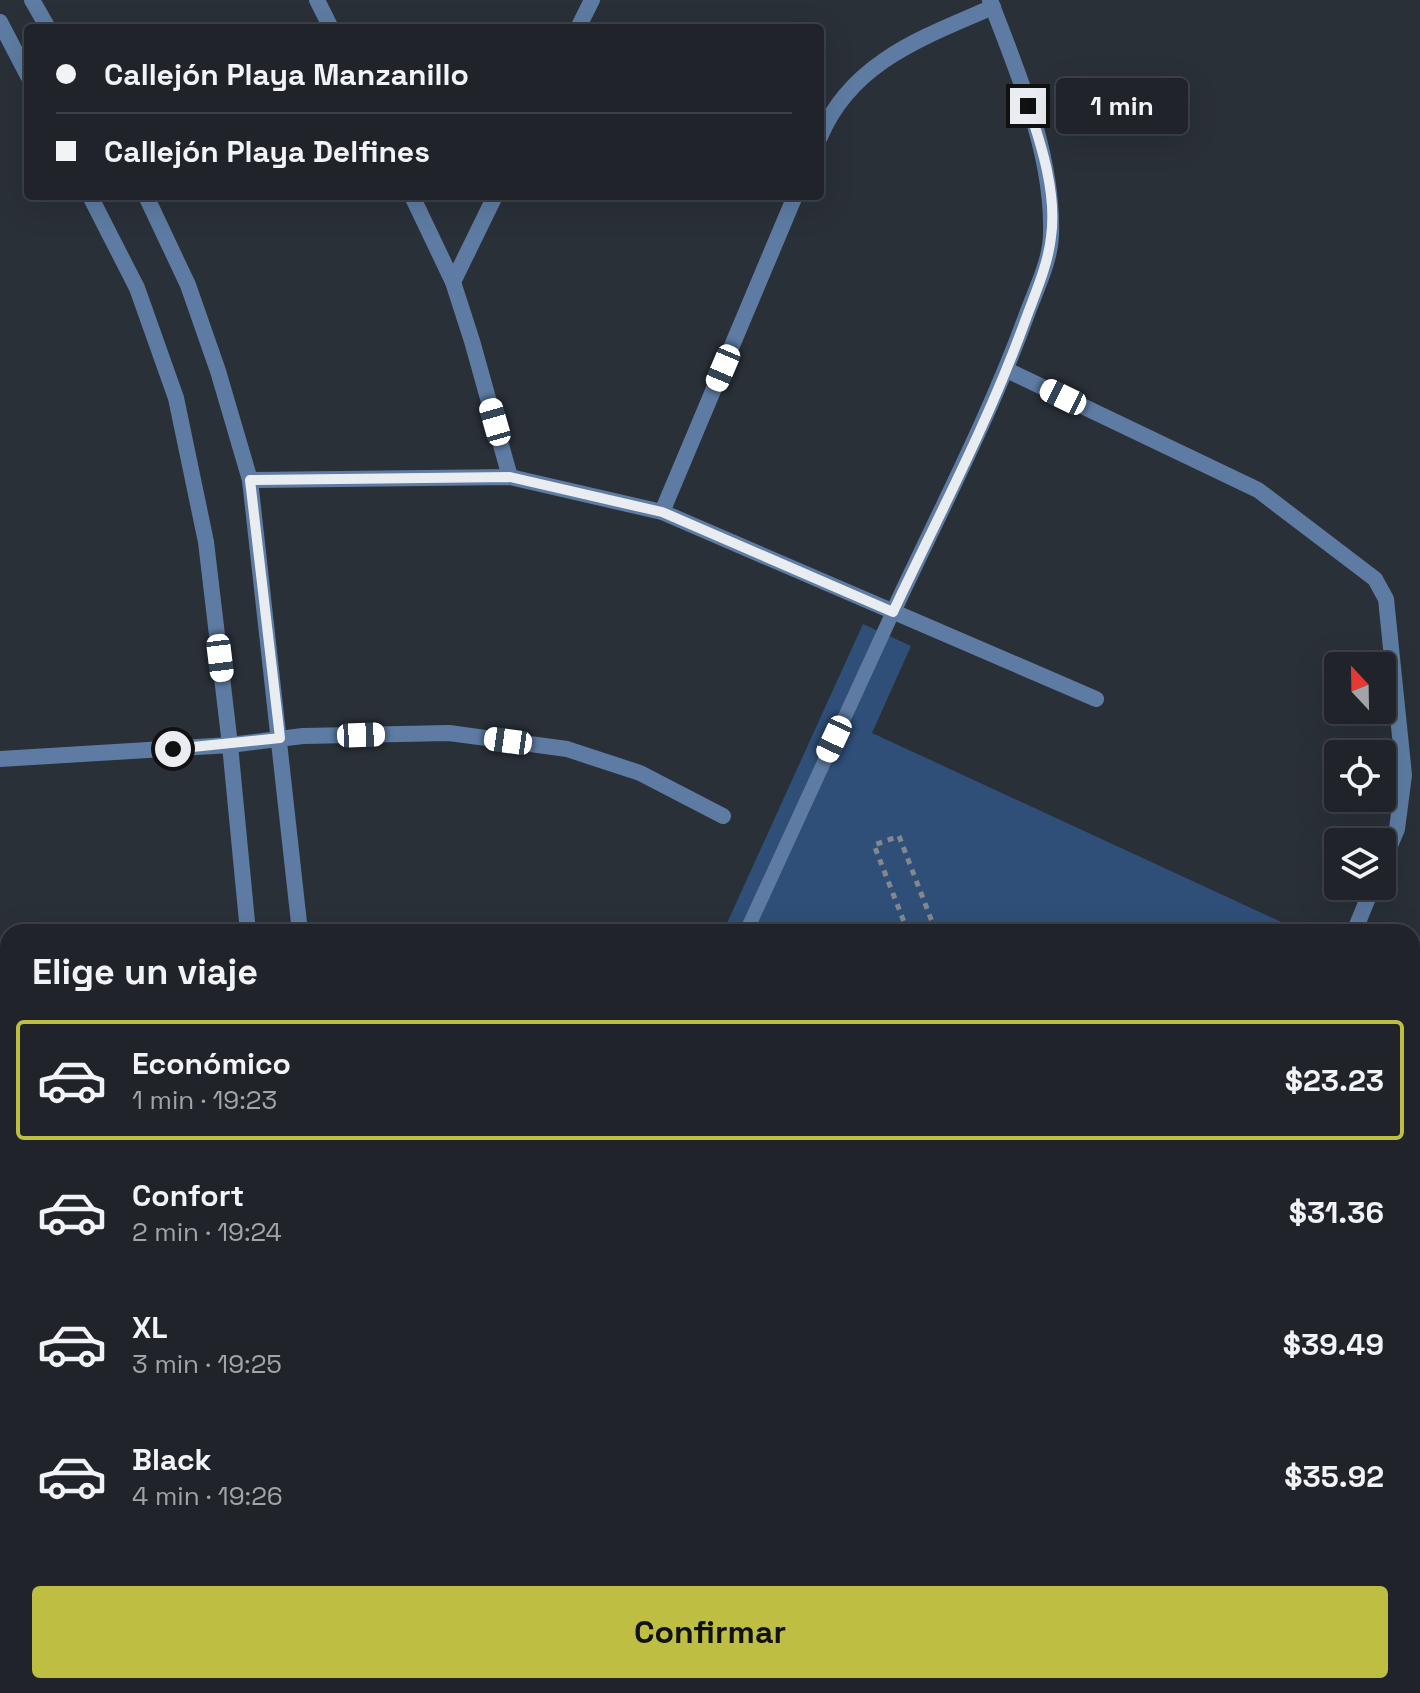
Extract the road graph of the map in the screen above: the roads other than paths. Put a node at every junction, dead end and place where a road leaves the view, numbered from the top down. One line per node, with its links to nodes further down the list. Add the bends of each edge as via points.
1 (32, 0): 6 (street)
2 (317, 0): 7 (street)
3 (592, 0): 8 (street)
4 (991, 3): 10 (street, via 910,43 862,75); 17 (street, via 1037,131 1050,190 1052,236)
5 (0, 22): 9 (street)
6 (46, 24)
7 (329, 24)
8 (580, 24)
9 (24, 68)
10 (824, 128)
11 (92, 200): 24 (street, via 137,288 176,398 206,542)
12 (148, 200): 19 (street, via 188,285)
13 (414, 200): 16 (street)
14 (493, 200): 16 (street)
15 (793, 200): 20 (street)
16 (453, 282): 18 (street)
17 (1007, 370): 21 (street); 27 (street, via 1258,490 1375,579 1386,599 1404,775)
18 (510, 477): 19 (street); 20 (street)
19 (250, 480): 23 (street)
20 (662, 512): 21 (street)
21 (893, 612): 22 (street); 31 (lane)
22 (1096, 699)
23 (280, 738): 24 (street); 26 (street, via 449,733 567,749 640,773); 30 (street)
24 (230, 745): 25 (street); 29 (street)
25 (0, 759)
26 (723, 816)
27 (1396, 831)
28 (1367, 900): 32 (street)
29 (247, 924)
30 (299, 924)
31 (750, 924)
32 (1357, 924)

